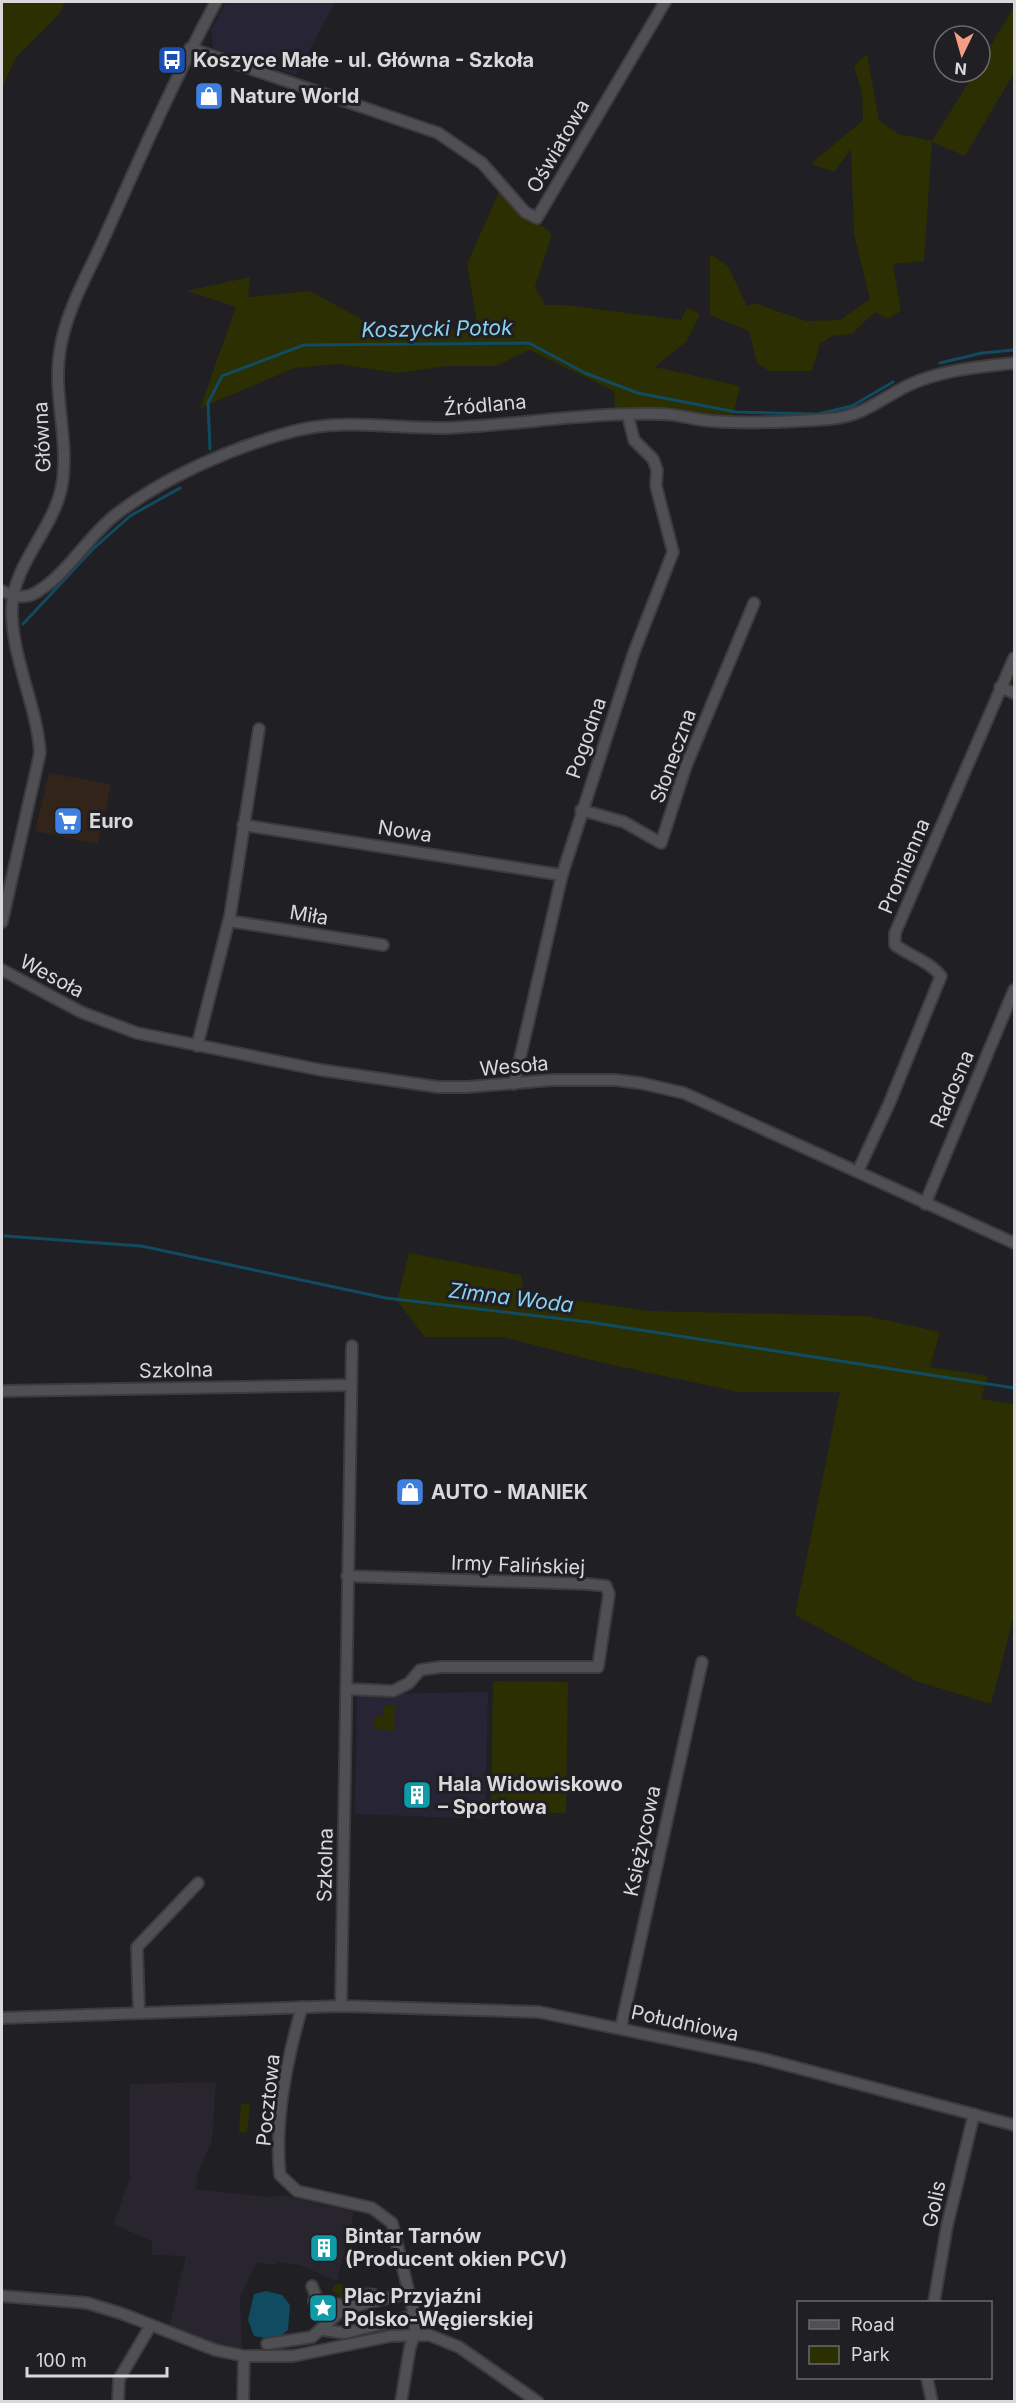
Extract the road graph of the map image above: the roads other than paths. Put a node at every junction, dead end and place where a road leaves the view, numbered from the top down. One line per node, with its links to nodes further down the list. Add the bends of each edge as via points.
1 (216, 2): 3 (street, Główna)
2 (665, 2): 3 (street, Oświatowa, via 537,219 525,212 482,162 438,133)
3 (190, 48): 7 (street, Główna, via 67,322 57,377 63,480 54,513 20,574)
4 (1014, 363): 5 (street, Źródlana, via 949,373 909,385 868,410 834,418 710,421 663,414)
5 (628, 416): 7 (street, Źródlana, via 576,415 448,428 342,425 305,428 259,440 148,494 112,518 60,574 36,593); 13 (street, Pogodna, via 634,440 653,459 657,470 656,486 673,552 634,652)
6 (2, 591): 7 (street)
7 (13, 597): 17 (street, Główna, via 14,633 39,728 40,753)
8 (754, 603): 13 (street, Słoneczna, via 686,766 661,843 624,822)
9 (1014, 658): 10 (street, Promienna)
10 (1000, 687): 11 (street); 23 (street, Promienna, via 895,933 895,945 933,965 941,976)
11 (1014, 693)
12 (259, 729): 14 (street)
13 (581, 810): 15 (street, Pogodna)
14 (243, 825): 15 (street, Nowa); 16 (street)
15 (562, 874): 22 (street, Pogodna)
16 (229, 921): 18 (street, Miła); 21 (street)
17 (2, 922)
18 (383, 945)
19 (2, 970): 21 (street, Wesoła, via 81,1012 136,1033)
20 (1014, 990): 24 (street, Radosna)
21 (197, 1046): 22 (street, Wesoła, via 423,1086)
22 (514, 1084): 23 (street, Wesoła, via 615,1080 684,1093)
23 (858, 1171): 24 (street, Wesoła)
24 (924, 1204): 25 (street, Wesoła)
25 (1014, 1244)
26 (352, 1346): 27 (street, Szkolna)
27 (351, 1385): 28 (street, Szkolna); 29 (street, Szkolna)
28 (2, 1391)
29 (347, 1576): 31 (street, Szkolna); 31 (street, Irmy Falińskiej, via 606,1586 609,1594 598,1667 441,1666 420,1671 409,1683 393,1691)
30 (702, 1662): 37 (street, Księżycowa)
31 (346, 1689): 33 (street, Szkolna)
32 (198, 1883): 35 (street, via 137,1947)
33 (341, 2006): 34 (street); 37 (street, Południowa, via 538,2012)
34 (302, 2007): 35 (street); 48 (street, Pocztowa, via 292,2043 280,2123 280,2175 297,2191 372,2208 388,2219 413,2311)
35 (138, 2013): 36 (street)
36 (2, 2018)
37 (621, 2027): 38 (street, Południowa, via 760,2058)
38 (974, 2114): 39 (street, Południowa); 43 (street, Golis, via 947,2226)
39 (1014, 2125)
40 (312, 2286): 44 (street, via 316,2300 338,2304)
41 (404, 2294): 44 (street)
42 (2, 2296): 46 (street, via 78,2302)
43 (934, 2301)
44 (343, 2309): 47 (street)
45 (409, 2317): 47 (street, via 345,2333)
46 (151, 2325): 50 (street, via 215,2350); 52 (street, via 119,2379)
47 (323, 2330): 49 (street, via 312,2337)
48 (415, 2334): 50 (street, via 293,2356); 54 (street); 55 (street, via 441,2338 459,2347)
49 (267, 2344)
50 (244, 2356): 53 (street)
51 (927, 2379): 56 (street)
52 (117, 2402)
53 (243, 2402)
54 (400, 2402)
55 (538, 2402)
56 (932, 2402)

